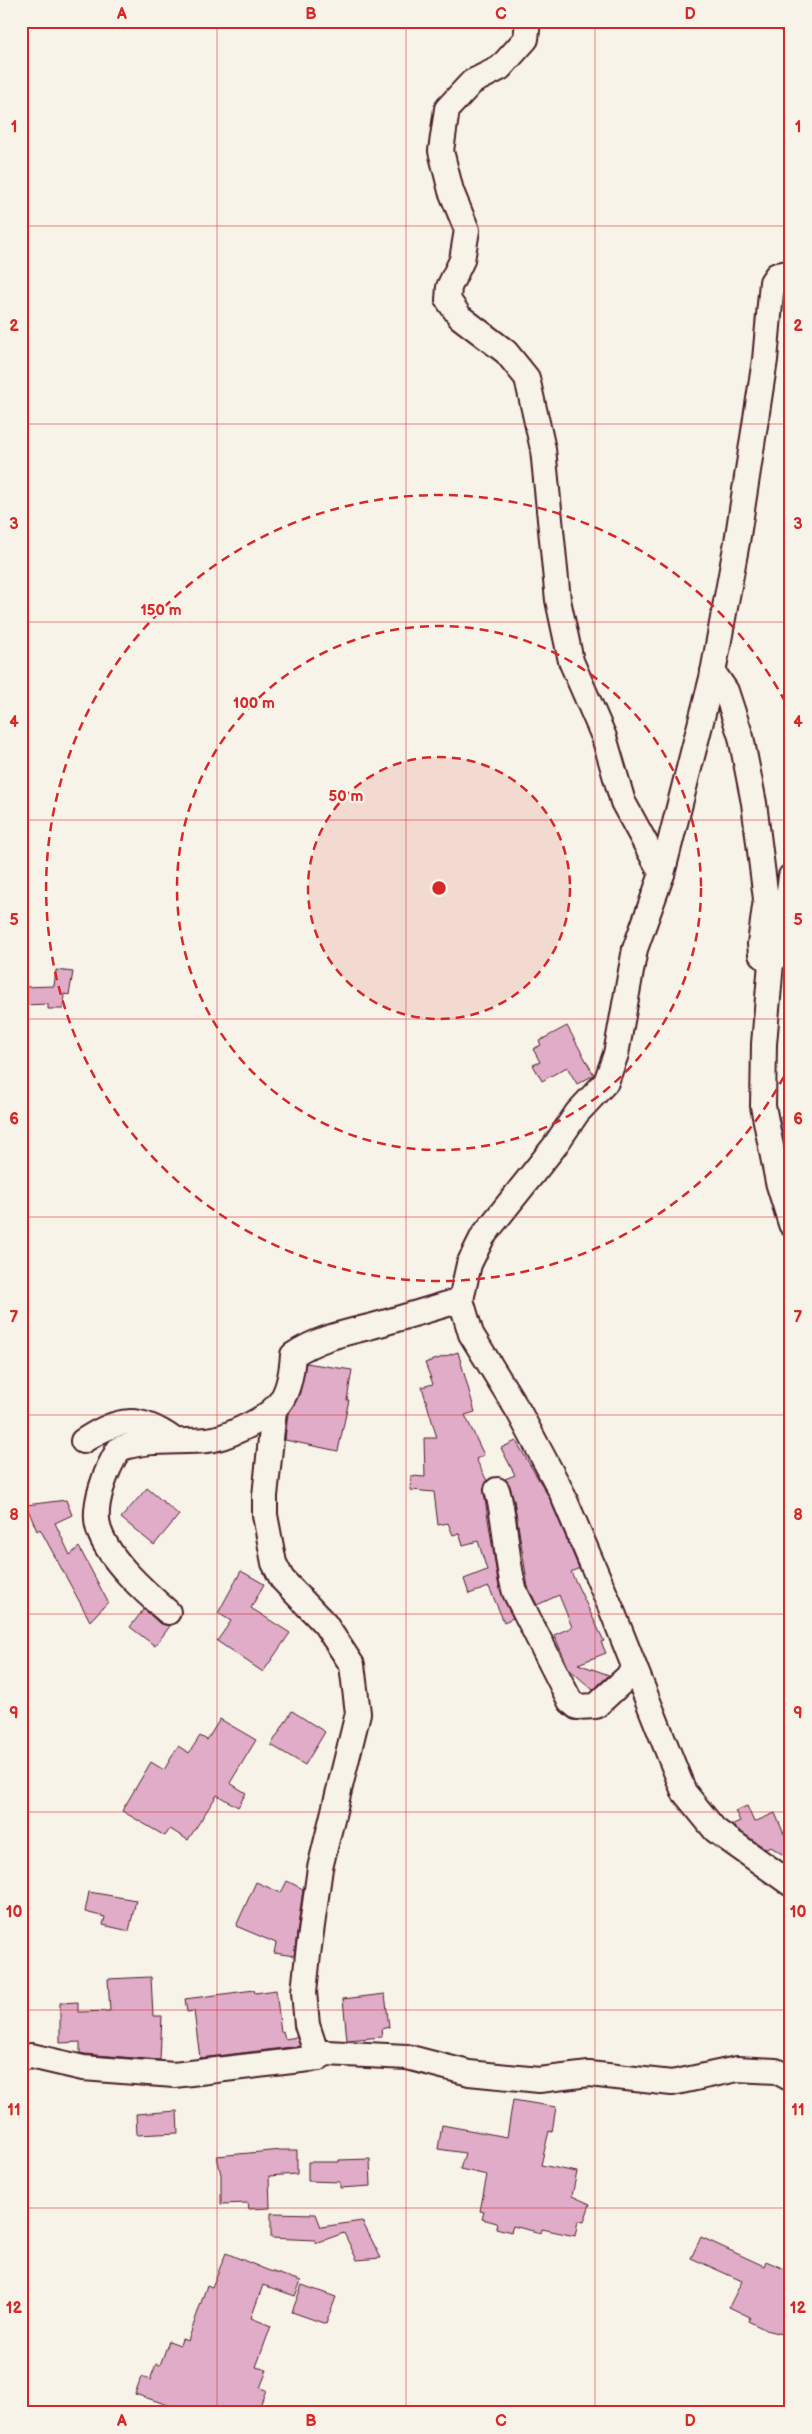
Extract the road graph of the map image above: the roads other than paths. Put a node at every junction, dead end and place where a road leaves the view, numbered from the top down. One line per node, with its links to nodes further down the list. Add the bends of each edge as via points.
1 (528, 21): 4 (street, via 526,39 500,68 472,82 447,109 441,151 451,191 467,230 462,260 449,287 448,300 460,318 506,352 528,378 543,449 558,600 571,661 604,737 623,802)
2 (791, 277): 3 (street, via 788,273 777,275 772,282 765,360)
3 (713, 672): 4 (street); 6 (street, via 726,691 741,737 754,803 766,899 761,954)
4 (662, 874): 8 (street, via 635,949 616,1054 606,1082 577,1113 483,1236 469,1264)
5 (791, 876): 6 (street, via 781,952)
6 (771, 963): 7 (street, via 763,1106 778,1182)
7 (791, 1224)
8 (461, 1300): 9 (street, via 335,1334 310,1345 294,1356 288,1391); 14 (street, via 471,1334 520,1412 561,1491)
9 (274, 1410): 10 (street, via 262,1420 224,1437); 17 (street, via 265,1515 274,1563 287,1585 325,1624 352,1665 358,1713 320,1868 308,1954 304,1992 307,2025)
10 (174, 1440): 11 (street, via 140,1422 118,1422 105,1426); 13 (street, via 136,1443 119,1449 103,1483 97,1513 98,1528 115,1557)
11 (83, 1441)
12 (497, 1490): 14 (street, via 504,1518 510,1578 570,1701 576,1707 596,1706)
13 (168, 1612)
14 (636, 1670): 15 (street, via 684,1792 715,1830)
15 (791, 1884)
16 (21, 2058): 17 (street, via 31,2056 83,2068 174,2075)
17 (318, 2058): 18 (street, via 326,2053 407,2057 469,2072 539,2080 589,2074 672,2083 737,2069 776,2071)
18 (791, 2079)

